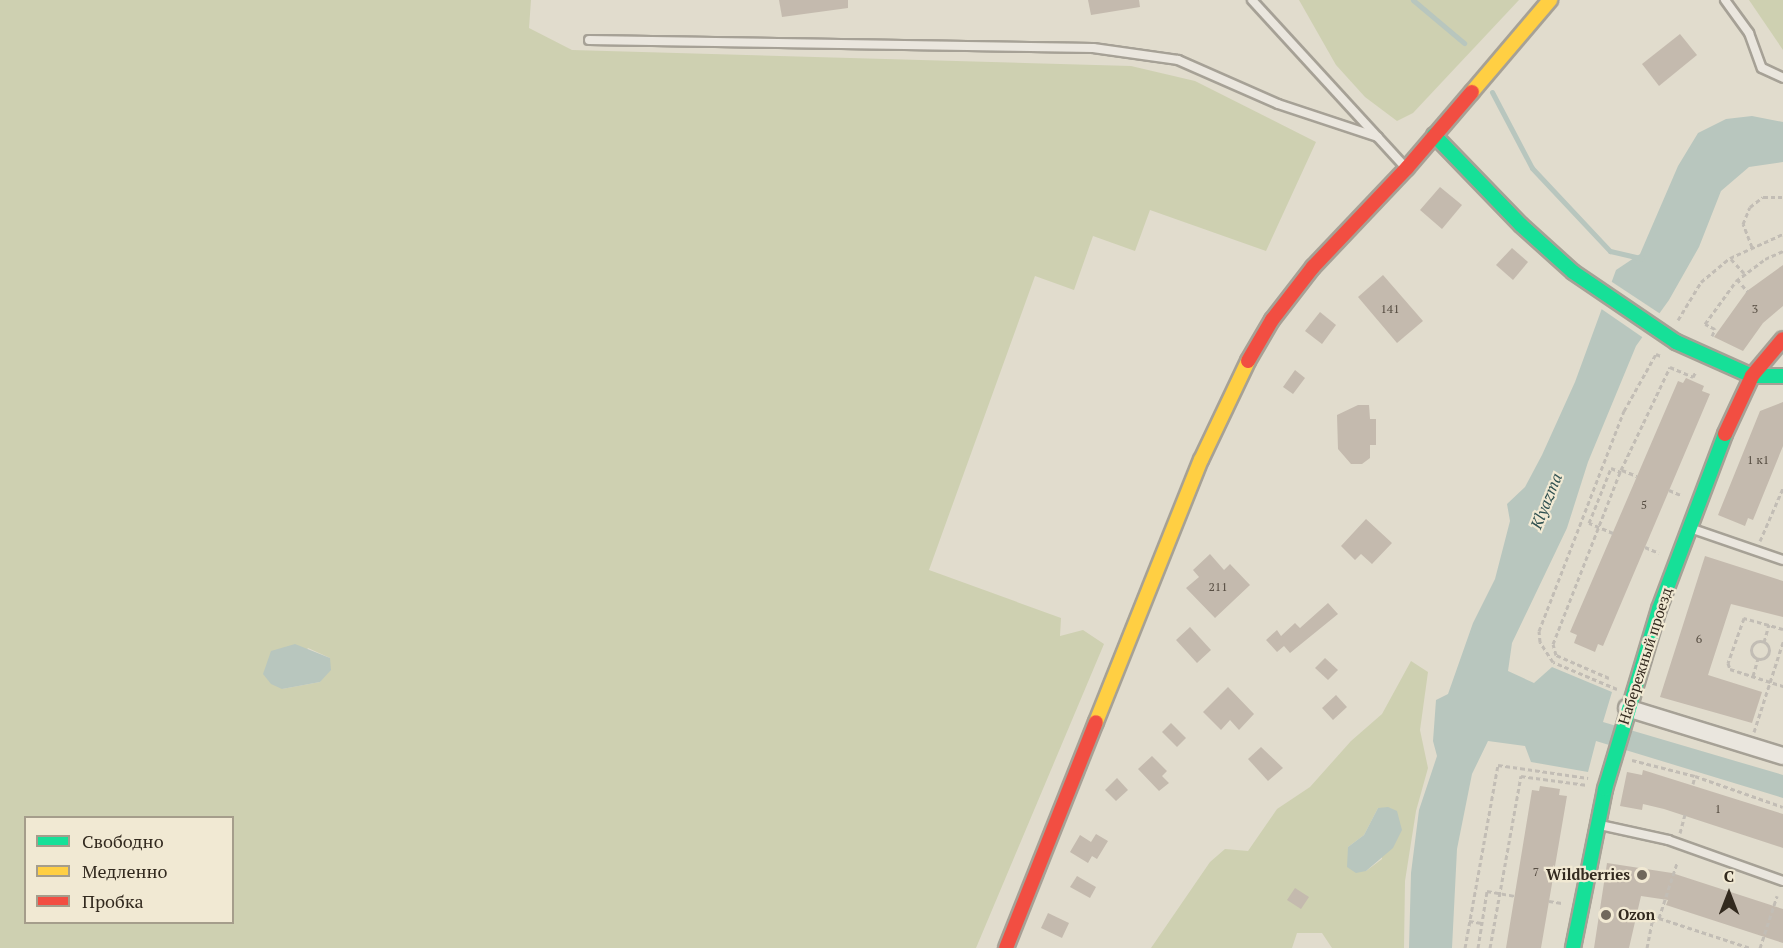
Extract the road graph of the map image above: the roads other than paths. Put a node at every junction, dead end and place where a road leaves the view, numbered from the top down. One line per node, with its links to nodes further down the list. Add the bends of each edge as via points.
1 (1252, 0): 7 (lane)
2 (1550, 0): 6 (street)
3 (1725, 0): 5 (lane, via 1749,33 1762,68)
4 (589, 40): 7 (lane, via 1093,48 1178,60 1278,104)
5 (1783, 78)
6 (1434, 135): 8 (street); 10 (street, via 1521,225 1573,272 1676,342)
7 (1378, 137): 8 (lane)
8 (1407, 168): 18 (street, via 1313,267 1272,320 1242,372 1197,471)
9 (1783, 339): 10 (street, Набережный проезд)
10 (1752, 375): 11 (street); 12 (street, Набережный проезд, via 1713,456)
11 (1783, 376)
12 (1687, 528): 13 (lane); 14 (street, Набережный проезд)
13 (1783, 560)
14 (1627, 708): 15 (street); 16 (street, Набережный проезд)
15 (1783, 756)
16 (1597, 824): 17 (lane, via 1677,843); 19 (street, Набережный проезд)
17 (1783, 881)
18 (1006, 948)
19 (1573, 948)

